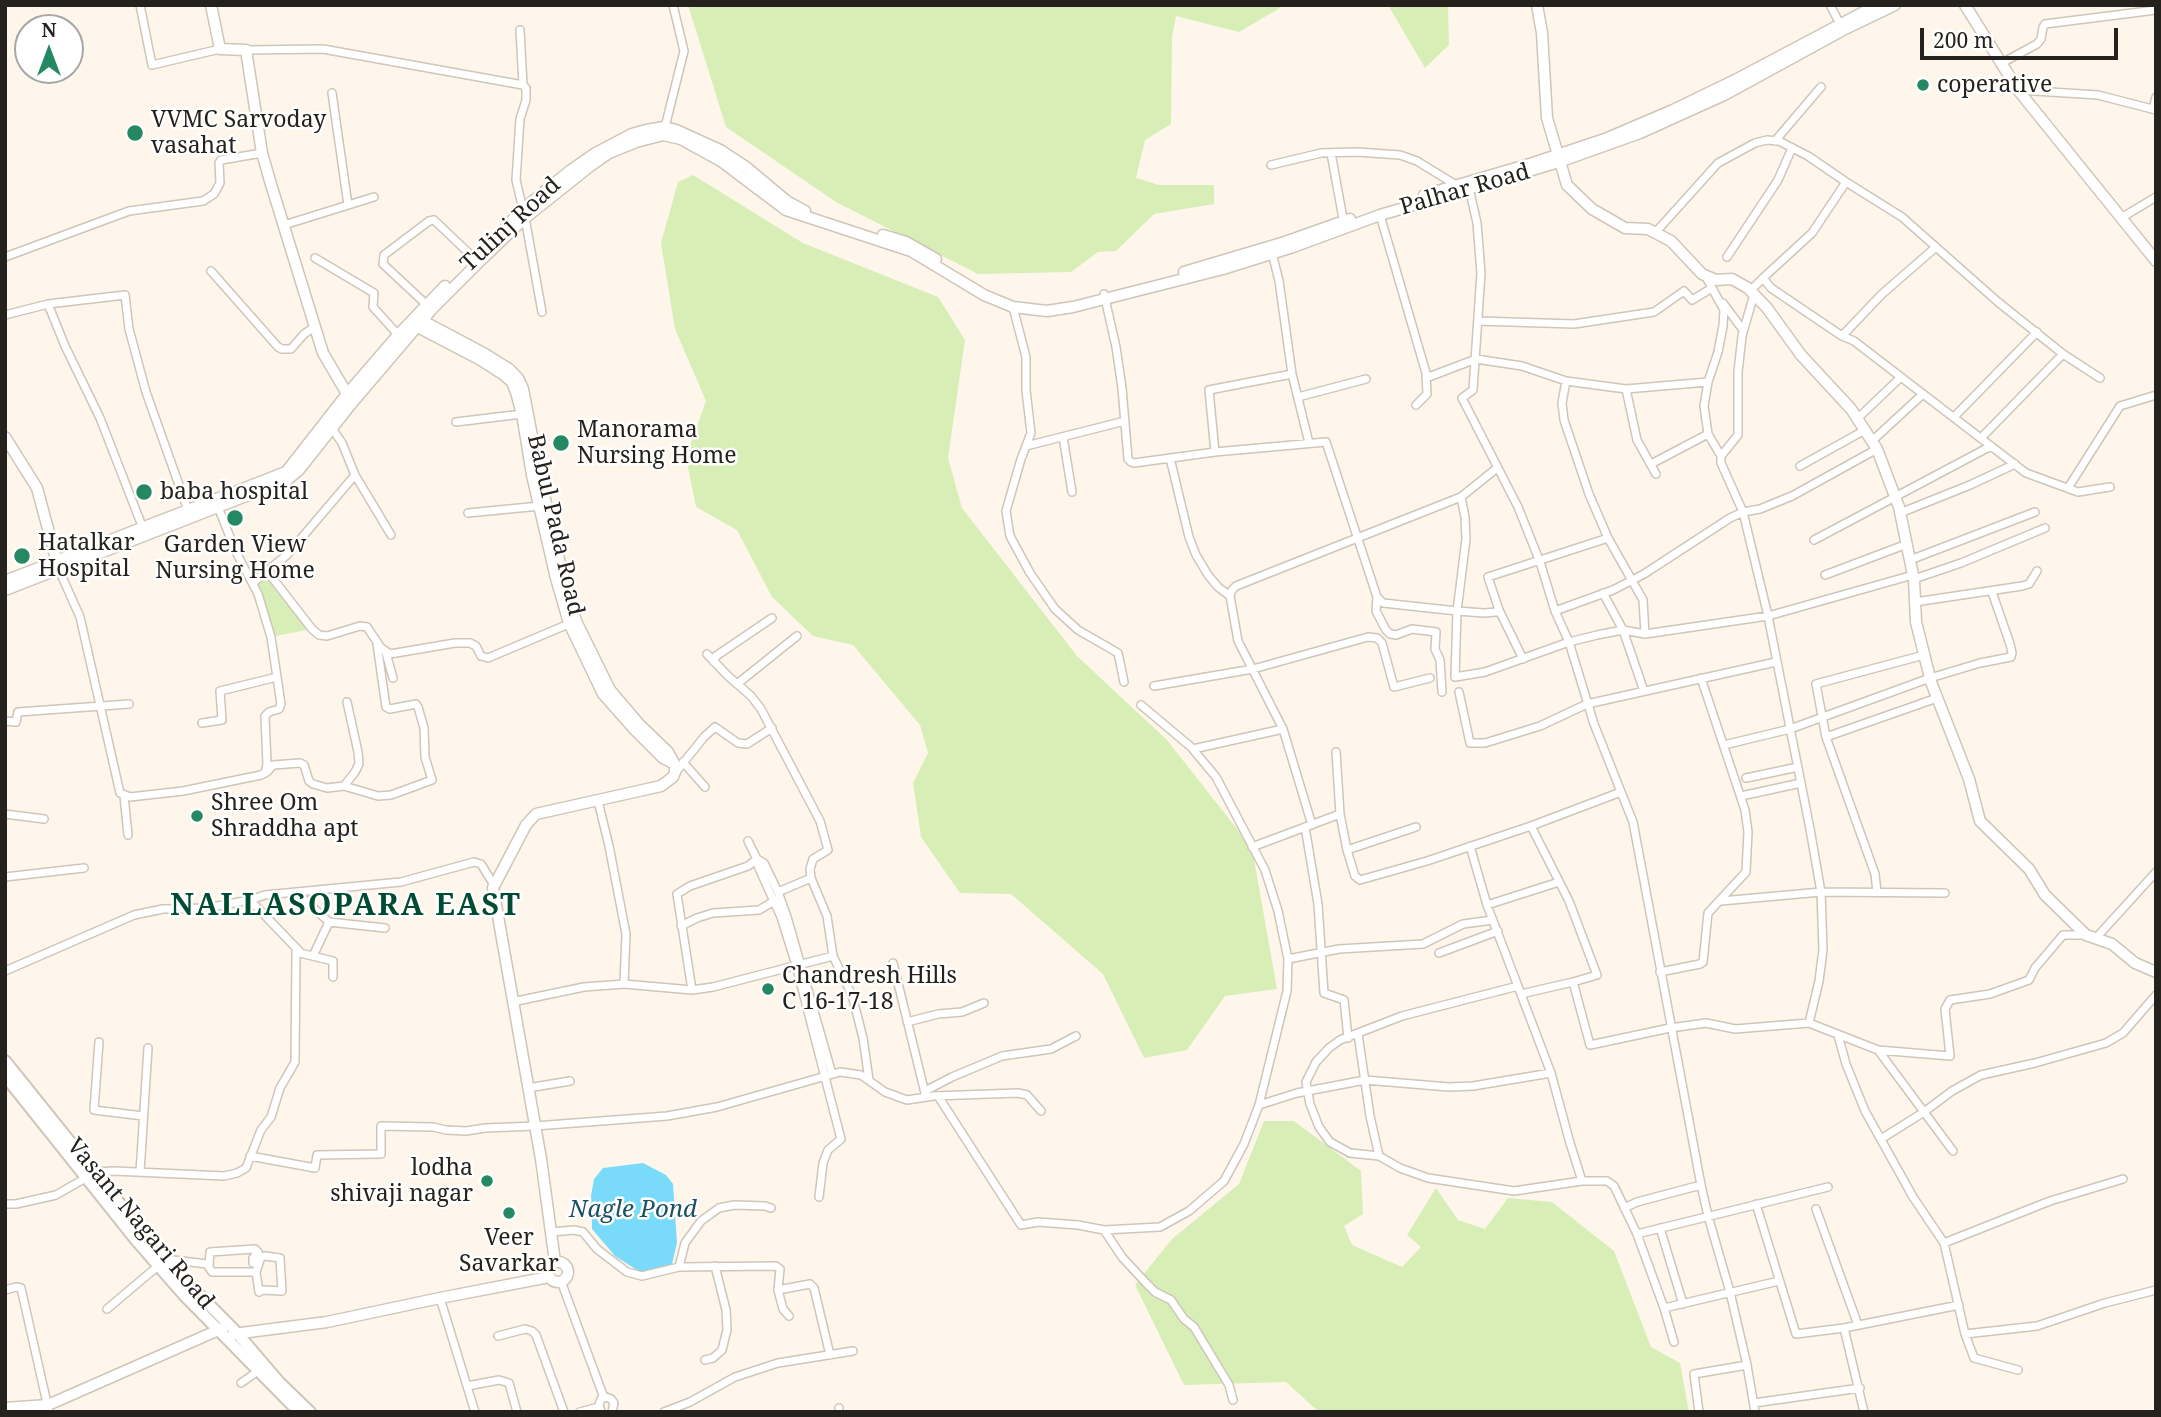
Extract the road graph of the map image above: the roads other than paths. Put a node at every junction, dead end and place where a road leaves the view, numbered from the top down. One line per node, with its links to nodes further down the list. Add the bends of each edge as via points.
1 (140, 5): 12 (street, via 152,65)
2 (211, 5): 12 (street)
3 (673, 5): 21 (street, via 684,51)
4 (1537, 5): 26 (street, via 1547,118)
5 (1830, 5): 10 (street)
6 (1877, 5): 10 (street, Palhar Road)
7 (1895, 5): 10 (street, Palhar Road)
8 (1965, 5): 14 (street)
9 (2156, 10): 14 (street, via 2045,24 2037,44)
10 (1842, 27): 26 (street, Palhar Road, via 1672,110)
11 (520, 30): 15 (street)
12 (220, 49): 13 (street)
13 (246, 50): 15 (street, via 324,49); 24 (street)
14 (2000, 64): 17 (street)
15 (523, 85): 34 (street, via 526,100 520,119 516,180)
16 (1821, 87): 22 (street)
17 (2018, 90): 20 (street, via 2098,95); 36 (street)
18 (332, 93): 33 (street)
19 (2156, 97): 20 (street)
20 (2155, 110)
21 (664, 131): 34 (street, Tulinj Road, via 609,152); 54 (street, via 721,161 786,210 911,251 984,295)
22 (1775, 141): 23 (street); 39 (street, via 1755,143 1718,163)
23 (1792, 148): 28 (street); 43 (street, via 1778,180)
24 (262, 153): 38 (street); 42 (street, via 221,160 220,183 203,201 129,211)
25 (1331, 153): 27 (street); 29 (street, via 1401,155); 37 (street)
26 (1558, 159): 29 (street, Palhar Road); 30 (street, Palhar Road); 39 (street, via 1567,185 1592,209 1625,228)
27 (1271, 166)
28 (1846, 182): 40 (street, via 1902,217); 49 (street, via 1812,233)
29 (1456, 185): 37 (street, Palhar Road)
30 (1469, 188): 35 (street, Palhar Road); 58 (street, via 1481,273)
31 (374, 197): 33 (street)
32 (2156, 197): 36 (street)
33 (348, 205): 38 (street)
34 (524, 213): 45 (street, Tulinj Road); 55 (street, Tulinj Road); 56 (street)
35 (1380, 215): 37 (street, Palhar Road); 69 (street)
36 (2121, 218): 46 (street)
37 (1344, 224): 41 (street, Palhar Road); 52 (street, Palhar Road)
38 (284, 225): 60 (street)
39 (1655, 233): 48 (street, via 1671,242)
40 (1936, 247): 62 (street); 63 (street)
41 (1272, 253): 52 (street, Palhar Road); 67 (street)
42 (5, 257)
43 (1727, 257)
44 (315, 258): 64 (street, via 374,293 373,307)
45 (475, 259): 55 (street, Tulinj Road); 55 (street, via 434,220 384,255 383,264)
46 (2156, 261)
47 (211, 271): 60 (street, via 278,347 291,349)
48 (1704, 275): 50 (street); 51 (street, via 1732,279)
49 (1763, 278): 51 (street); 63 (street)
50 (1712, 288): 58 (street, via 1692,300 1684,291 1654,312 1574,324); 61 (street); 73 (street, via 1724,318)
51 (1752, 292): 61 (street); 82 (street)
52 (1105, 296): 54 (street, Palhar Road, via 1048,311); 83 (street)
53 (48, 304): 57 (street); 116 (street, via 125,295 146,392); 118 (street)
54 (1014, 305): 94 (street, via 1026,357 1031,433)
55 (429, 306): 59 (street, Tulinj Road)
56 (542, 312)
57 (5, 315)
58 (1479, 321): 66 (street)
59 (416, 322): 64 (street, Tulinj Road); 80 (street, Babul Pada Road, via 505,374); 91 (street, Babul Pada Road, via 485,354 518,378)
60 (315, 327): 78 (street)
61 (1743, 330): 97 (street, via 1738,435)
62 (2037, 332): 65 (street); 81 (street)
63 (1842, 336): 68 (street)
64 (401, 338): 78 (street, Tulinj Road)
65 (2063, 354): 70 (street); 90 (street)
66 (1476, 359): 69 (street); 72 (street, via 1522,366); 102 (street, via 1473,390 1462,398)
67 (1292, 374): 77 (street); 96 (street, via 1209,390)
68 (1901, 377): 75 (street); 82 (street)
69 (1426, 378): 79 (street, via 1427,394)
70 (2100, 378)
71 (1366, 379): 77 (street)
72 (1566, 381): 74 (street); 121 (street, via 1564,420)
73 (1708, 382): 74 (street); 87 (street, via 1704,406)
74 (1626, 389): 99 (street, via 1637,440)
75 (1923, 394): 81 (street); 93 (street)
76 (2156, 395): 106 (street, via 2120,406)
77 (1298, 397): 92 (street)
78 (349, 398): 85 (street, Tulinj Road)
79 (1416, 405)
80 (522, 414): 84 (street); 91 (street, Babul Pada Road)
81 (1954, 417): 90 (street)
82 (1857, 419): 86 (street)
83 (1125, 421): 88 (street); 98 (street, via 1130,462)
84 (456, 422)
85 (330, 425): 104 (street); 111 (street, Tulinj Road, via 287,481); 116 (street, Tulinj Road, via 286,472)
86 (1865, 430): 93 (street); 101 (street)
87 (1708, 434): 97 (street); 99 (street)
88 (1063, 436): 94 (street); 107 (street)
89 (5, 437): 126 (street, via 37,488)
90 (1981, 438): 95 (street)
91 (530, 441): 110 (street, Babul Pada Road); 145 (street, Babul Pada Road)
92 (1309, 443): 96 (street); 120 (street, via 1326,442)
93 (1875, 445): 108 (street); 112 (street, via 1792,496)
94 (1026, 446): 163 (street, via 1006,511 1010,536 1055,609 1078,630 1118,653)
95 (1991, 446): 100 (street); 108 (street)
96 (1215, 452): 98 (street)
97 (1721, 456): 112 (street)
98 (1170, 458): 137 (street, via 1196,555 1208,575)
99 (1651, 464): 103 (street)
100 (2015, 464): 106 (street); 115 (street)
101 (1800, 466)
102 (1497, 468): 109 (street); 125 (street)
103 (1656, 474)
104 (355, 475): 119 (street); 127 (street, via 287,555)
105 (2110, 487): 106 (street, via 2077,492)
106 (2068, 488)
107 (1072, 492)
108 (1895, 496): 115 (street); 122 (street)
109 (1461, 497): 120 (street); 141 (street, via 1466,539)
110 (540, 506): 114 (street); 145 (street, Babul Pada Road, via 556,579)
111 (218, 507): 116 (street, Tulinj Road); 133 (street)
112 (1743, 512): 131 (street); 143 (street)
113 (2035, 512): 124 (street)
114 (468, 513)
115 (1900, 513): 123 (street)
116 (189, 514): 118 (street, Tulinj Road)
117 (2045, 528): 130 (street)
118 (144, 531): 126 (street, Tulinj Road)
119 (391, 534)
120 (1358, 538): 137 (street, via 1236,586); 138 (street)
121 (1608, 538): 125 (street); 131 (street)
122 (1814, 540)
123 (1907, 544): 124 (street); 129 (street)
124 (1910, 560): 130 (street)
125 (1540, 562): 140 (street, via 1488,577); 142 (street)
126 (61, 566): 132 (street); 134 (street); 174 (street, via 80,617)
127 (267, 571): 133 (street); 149 (street, via 319,635 360,626 367,627)
128 (2037, 571): 135 (street, via 2029,584)
129 (1825, 575)
130 (1914, 577): 139 (street); 143 (street)
131 (1633, 579): 136 (street); 147 (street, via 1643,600)
132 (5, 581)
133 (253, 583): 158 (street, via 271,637)
134 (5, 590)
135 (1992, 592): 139 (street); 162 (street, via 2011,657)
136 (1603, 593): 142 (street); 146 (street)
137 (1230, 596): 157 (street, via 1238,641)
138 (1377, 597): 141 (street, via 1383,603); 167 (street, via 1376,611 1390,634 1412,629 1436,632)
139 (1915, 603): 153 (street)
140 (1499, 610): 141 (street, via 1485,614); 154 (street)
141 (1457, 611): 154 (street, via 1455,677)
142 (1555, 611): 150 (street)
143 (1768, 616): 147 (street); 156 (street)
144 (772, 618): 155 (street, via 716,656)
145 (573, 622): 151 (street, via 488,658 470,643); 185 (street, Babul Pada Road, via 603,694 663,758)
146 (1623, 630): 147 (street); 150 (street); 166 (street)
147 (1645, 634)
148 (797, 636): 164 (street)
149 (376, 640): 151 (street); 190 (street, via 386,707 418,707 432,778 391,795)
150 (1569, 642): 154 (street); 172 (street)
151 (386, 653): 159 (street)
152 (707, 654): 155 (street)
153 (1924, 655): 162 (street); 175 (street, via 1816,684)
154 (1523, 659)
155 (714, 662): 164 (street)
156 (1776, 662): 161 (street); 180 (street)
157 (1253, 669): 160 (street, via 1368,637 1382,643 1394,687); 165 (street); 179 (street)
158 (277, 677): 177 (street, via 220,691 222,720); 187 (street, via 280,708 265,718)
159 (393, 678)
160 (1430, 678)
161 (1701, 678): 166 (street); 182 (street)
162 (1930, 678): 169 (street); 175 (street)
163 (1124, 682)
164 (737, 684): 178 (street, via 756,702)
165 (1154, 686)
166 (1644, 691): 172 (street)
167 (1442, 692)
168 (1459, 692): 172 (street, via 1470,743 1508,737)
169 (1937, 698): 181 (street); 227 (street, via 1980,821 2029,869 2045,895)
170 (347, 702): 190 (street, via 359,764)
171 (129, 704): 174 (street)
172 (1587, 704): 192 (street)
173 (1141, 705): 183 (street)
174 (101, 707): 176 (street, via 18,712 16,722); 193 (street, via 117,788)
175 (1822, 718): 180 (street); 181 (street)
176 (5, 722)
177 (202, 723)
178 (772, 728): 185 (street, via 747,744 715,727); 211 (street, via 820,821 828,850 813,859)
179 (1283, 729): 183 (street); 199 (street)
180 (1790, 729): 182 (street); 186 (street)
181 (1826, 737): 214 (street)
182 (1724, 745): 194 (street)
183 (1193, 749): 205 (street, via 1216,777)
184 (1336, 752): 197 (street)
185 (677, 766): 191 (street); 195 (street, via 673,778 661,786)
186 (1798, 767): 188 (street); 189 (street)
187 (265, 773): 190 (street, via 273,765 300,763 313,784); 193 (street, via 202,788)
188 (1746, 778)
189 (1801, 783): 194 (street); 215 (street)
190 (344, 786)
191 (705, 787)
192 (1621, 792): 200 (street); 238 (street, via 1633,822)
193 (124, 796): 202 (street)
194 (1741, 796): 220 (street, via 1748,832 1745,872)
195 (598, 801): 213 (street, via 530,818); 241 (street, via 626,934)
196 (5, 814): 198 (street)
197 (1339, 814): 199 (street); 206 (street)
198 (44, 819)
199 (1308, 826): 205 (street); 228 (street)
200 (1529, 826): 204 (street); 212 (street)
201 (1416, 827): 206 (street)
202 (128, 835)
203 (747, 841): 207 (street)
204 (1470, 846): 206 (street, via 1360,880); 221 (street)
205 (1252, 847): 233 (street, via 1265,870)
206 (1347, 850)
207 (757, 859): 218 (street); 224 (street, via 677,894)
208 (84, 869): 210 (street)
209 (2156, 872): 227 (street)
210 (5, 877)
211 (811, 878): 218 (street); 232 (street, via 827,916)
212 (1559, 882): 221 (street); 240 (street, via 1598,975)
213 (494, 884): 216 (street, via 477,862 401,882); 245 (street)
214 (1877, 891): 215 (street); 217 (street)
215 (1821, 892): 220 (street); 248 (street, via 1823,950)
216 (297, 893): 219 (street); 223 (street)
217 (1945, 893)
218 (777, 897): 224 (street, via 754,911 713,913); 235 (street)
219 (250, 900): 229 (street); 237 (street, via 134,915)
220 (1721, 901): 238 (street, via 1708,913 1703,962)
221 (1487, 905): 222 (street)
222 (1493, 920): 226 (street); 228 (street, via 1463,924 1423,944)
223 (329, 922): 225 (street); 231 (street)
224 (681, 926): 242 (street)
225 (385, 928)
226 (1498, 932): 230 (street); 243 (street)
227 (2091, 937): 236 (street, via 2112,944 2135,963); 256 (street, via 2063,935 2029,980 1990,994 1950,1000 1945,1009 1950,1056)
228 (1321, 952): 233 (street); 253 (street, via 1324,993 1344,1000)
229 (301, 953): 231 (street); 275 (street, via 296,952 295,1062)
230 (1439, 953)
231 (313, 956): 239 (street, via 333,961)
232 (833, 956): 235 (street); 261 (street, via 852,995)
233 (1288, 959): 268 (street, via 1287,990)
234 (893, 962): 247 (street)
235 (799, 964): 242 (street); 259 (street)
236 (2154, 968)
237 (5, 971)
238 (1660, 972): 249 (street)
239 (333, 977)
240 (1573, 982): 243 (street); 249 (street, via 1590,1045)
241 (624, 984): 242 (street); 245 (street)
242 (692, 990)
243 (1520, 990): 250 (street, via 1402,1016); 258 (street)
244 (2156, 995): 270 (street, via 2123,1033 2106,1043 1981,1075)
245 (512, 1002): 264 (street)
246 (984, 1003): 247 (street)
247 (907, 1022): 266 (street)
248 (1809, 1023): 249 (street, via 1735,1029 1706,1023); 251 (street)
249 (1670, 1028): 281 (street)
250 (1358, 1034): 253 (street); 262 (street)
251 (1838, 1035): 256 (street); 273 (street, via 1860,1099)
252 (1076, 1036): 266 (street, via 1051,1049 1002,1056)
253 (1348, 1038): 265 (street, via 1316,1062 1306,1082)
254 (99, 1042): 271 (street, via 94,1110)
255 (148, 1048): 271 (street)
256 (1878, 1050): 270 (street)
257 (5, 1061): 278 (main road, Vasant Nagari Road)
258 (1551, 1073): 262 (street, via 1450,1087); 280 (street)
259 (829, 1075): 261 (street, via 850,1073); 272 (street, via 717,1107 667,1116); 283 (street, via 841,1139 828,1150 823,1163)
260 (5, 1076): 278 (main road, Vasant Nagari Road)
261 (869, 1080): 266 (street, via 898,1098)
262 (1365, 1080): 265 (street); 276 (street)
263 (570, 1081): 264 (street)
264 (528, 1088): 272 (street)
265 (1307, 1091): 268 (street); 276 (street, via 1319,1127 1330,1142 1350,1153)
266 (925, 1094): 267 (street)
267 (938, 1096): 269 (street, via 1018,1093); 291 (street, via 1021,1225 1078,1224)
268 (1259, 1105): 291 (street, via 1224,1181 1189,1211 1160,1227)
269 (1041, 1111)
270 (1924, 1112): 273 (street); 274 (street)
271 (144, 1116): 277 (street)
272 (535, 1126): 275 (street, via 446,1130 381,1126 381,1154 317,1155 315,1168); 292 (street)
273 (1881, 1139): 294 (street)
274 (1953, 1151)
275 (250, 1156): 277 (street, via 246,1168 224,1176)
276 (1379, 1156): 280 (street, via 1428,1178 1503,1190)
277 (140, 1172): 278 (street)
278 (92, 1175): 284 (street, via 56,1195); 295 (main road, Vasant Nagari Road)
279 (2123, 1179): 294 (street, via 2050,1201)
280 (1582, 1181): 287 (street, via 1607,1181)
281 (1701, 1185): 287 (street); 289 (street)
282 (1828, 1186): 285 (street)
283 (820, 1197)
284 (5, 1204)
285 (1756, 1204): 289 (street); 304 (street)
286 (771, 1208): 300 (street, via 719,1208 701,1221 685,1243)
287 (1624, 1209): 293 (street)
288 (1816, 1209): 315 (street)
289 (1708, 1216): 290 (street); 308 (street)
290 (1660, 1228): 293 (street); 310 (street)
291 (1104, 1230): 331 (street, via 1146,1283 1171,1300 1194,1327)
292 (552, 1232): 296 (street); 300 (street, via 583,1232 627,1272 642,1276)
293 (1637, 1234): 312 (street)
294 (1944, 1243): 311 (street)
295 (161, 1262): 298 (street); 313 (street); 317 (main road, Vasant Nagari Road, via 183,1294)
296 (555, 1262): 302 (street, via 548,1270); 303 (street, via 568,1268)
297 (253, 1263): 298 (street, via 255,1249 210,1252)
298 (209, 1265): 301 (street, via 212,1272)
299 (715, 1266): 300 (street); 306 (street, via 776,1266 780,1269); 323 (street, via 727,1331 722,1350)
300 (679, 1267)
301 (256, 1272): 301 (street, via 259,1293 282,1291 279,1257 261,1257)
302 (550, 1277): 303 (street); 309 (street)
303 (561, 1281): 330 (street)
304 (1779, 1281): 308 (street); 316 (street, via 1796,1334)
305 (5, 1290): 334 (street, via 21,1288)
306 (778, 1290): 314 (street); 322 (street, via 810,1284 814,1288)
307 (2156, 1290): 318 (street, via 2037,1326)
308 (1730, 1292): 310 (street); 324 (street)
309 (440, 1297): 317 (street, via 327,1322); 328 (street)
310 (1683, 1304): 312 (street)
311 (1959, 1305): 315 (street); 318 (street)
312 (1664, 1308): 320 (street)
313 (107, 1309)
314 (789, 1316)
315 (1858, 1325): 316 (street)
316 (1844, 1328): 329 (street)
317 (228, 1331): 326 (main road, Vasant Nagari Road); 334 (street); 337 (main road, Vasant Nagari Road)
318 (1965, 1334): 325 (street, via 1974,1357)
319 (498, 1336): 340 (street, via 533,1331)
320 (1674, 1342)
321 (853, 1351): 322 (street)
322 (830, 1355): 343 (street, via 778,1363 735,1377)
323 (705, 1360)
324 (1747, 1365): 332 (street); 344 (street, via 1695,1374)
325 (2018, 1370)
326 (258, 1371): 327 (street); 336 (main road, Vasant Nagari Road)
327 (241, 1383)
328 (467, 1386): 338 (street); 339 (street, via 499,1380 509,1383)
329 (1860, 1388): 332 (street); 346 (street)
330 (604, 1398): 335 (street); 342 (street, via 613,1401)
331 (1233, 1399)
332 (1754, 1403): 345 (street)
333 (5, 1408): 334 (street)
334 (48, 1408)
335 (600, 1409): 341 (street)
336 (299, 1412)
337 (310, 1412)
338 (475, 1412)
339 (517, 1412)
340 (564, 1412)
341 (580, 1412)
342 (612, 1412)
343 (664, 1412)
344 (1699, 1412)
345 (1755, 1412)
346 (1864, 1412)

